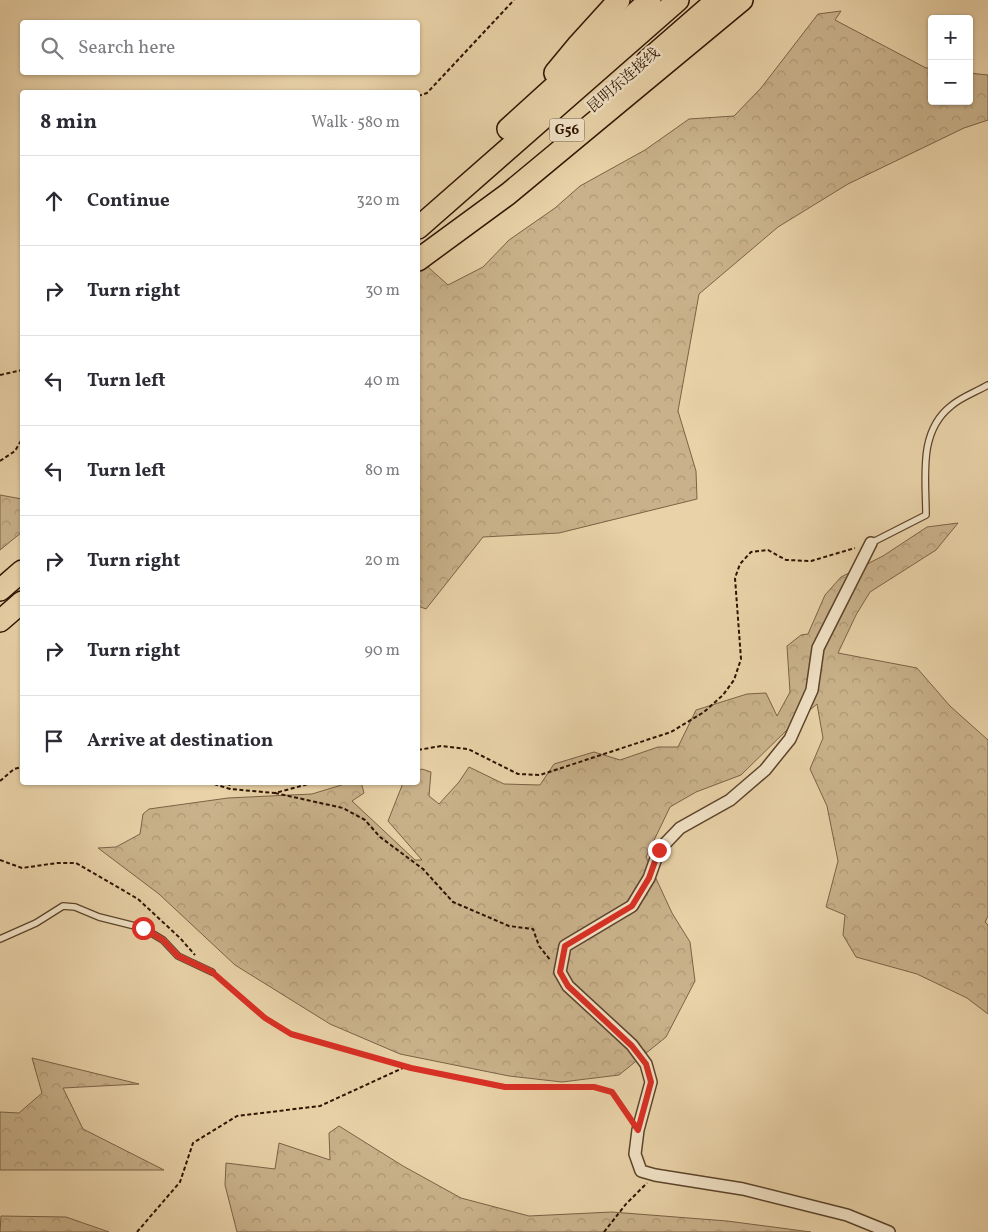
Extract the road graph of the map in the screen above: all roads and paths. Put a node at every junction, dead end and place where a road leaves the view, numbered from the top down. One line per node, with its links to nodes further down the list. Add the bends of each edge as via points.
1 (514, 0): 7 (path, via 427,92)
2 (618, 0): 8 (highway)
3 (650, 0): 8 (highway)
4 (678, 0): 10 (highway, 昆明东连接线 / G56)
5 (717, 0): 11 (highway, 昆明东连接线 / G56)
6 (742, 0): 12 (highway, via 508,194)
7 (420, 95)
8 (509, 129): 9 (highway)
9 (420, 212)
10 (420, 226)
11 (420, 257)
12 (420, 258)
13 (20, 370): 14 (path)
14 (0, 375)
15 (988, 385): 18 (lane, via 951,406 934,424 926,450 926,514)
16 (20, 442): 17 (path, via 15,451)
17 (0, 461)
18 (871, 543): 23 (path, via 811,561 786,560 768,550 751,552 740,564 735,578 741,659 734,680 723,696 704,712 671,732 540,775 518,774 468,749 441,746); 34 (street, via 818,648 812,690 790,739 765,770 730,800 680,828 659,850 649,878 632,906 565,946)
19 (20, 573): 20 (highway)
20 (0, 590)
21 (20, 604): 22 (highway)
22 (0, 621)
23 (420, 750)
24 (20, 768): 25 (path)
25 (0, 781)
26 (217, 785): 29 (path)
27 (229, 785): 29 (path)
28 (305, 785): 30 (path)
29 (230, 789): 30 (path)
30 (275, 793): 34 (path, via 343,808 365,820 380,837 423,870 453,902 509,926 533,929 539,946)
31 (0, 860): 33 (path, via 22,868 76,863 138,900)
32 (0, 937): 33 (lane, via 36,924 63,906 75,907 143,928 163,940 178,956)
33 (212, 972): 35 (path, via 265,1018 291,1034)
34 (560, 972): 36 (street, via 568,986 632,1046 646,1064 651,1082)
35 (405, 1067): 36 (path, via 505,1087 594,1087 612,1092); 38 (path, via 320,1106 237,1116 192,1143 180,1182)
36 (638, 1130): 37 (street, via 635,1154 641,1171)
37 (655, 1175): 39 (path); 40 (street, via 752,1192 847,1215)
38 (137, 1232)
39 (604, 1232)
40 (889, 1232)

